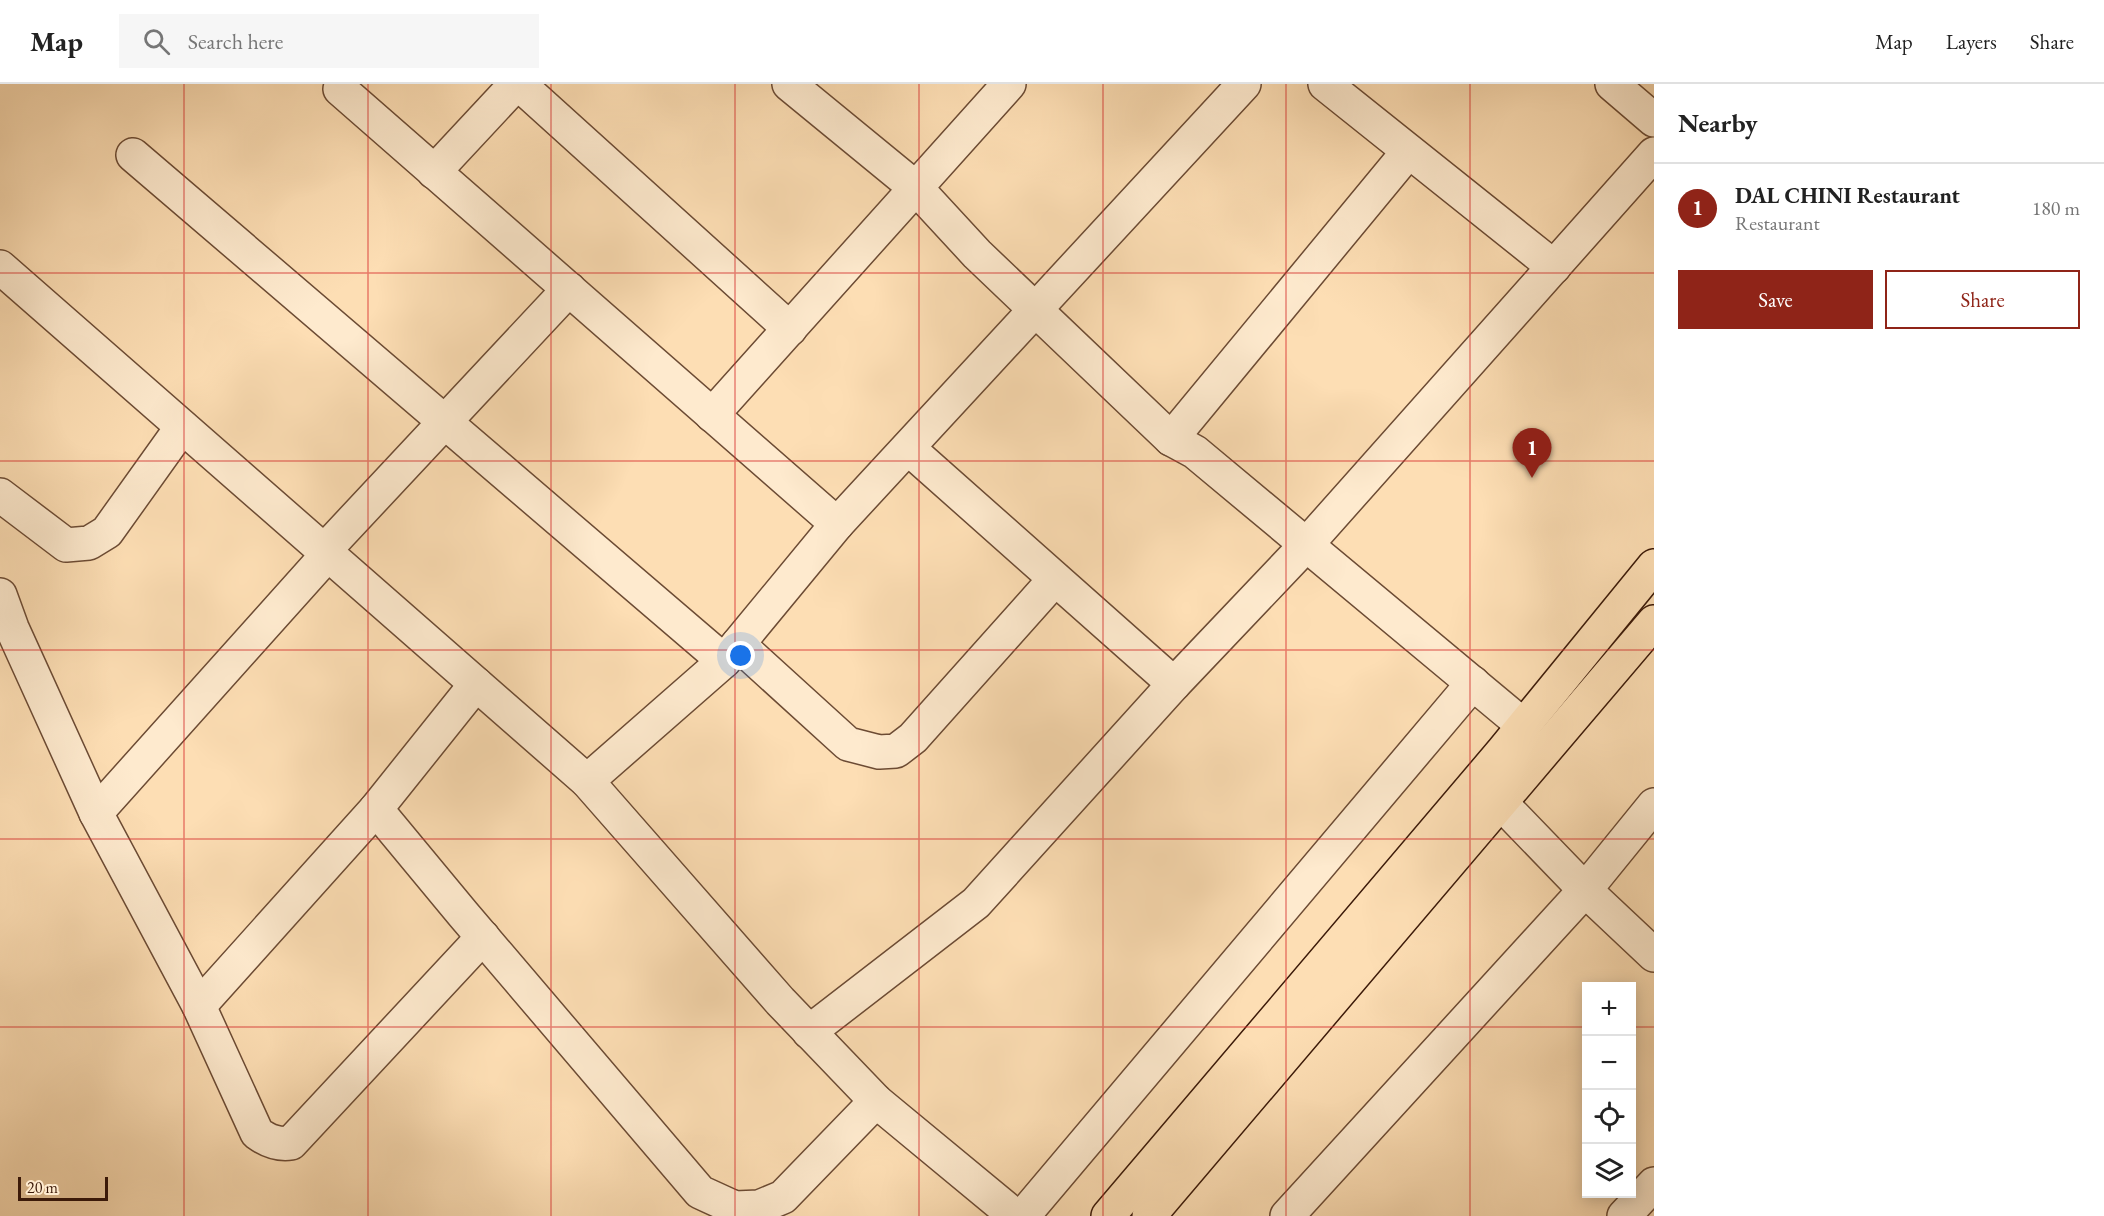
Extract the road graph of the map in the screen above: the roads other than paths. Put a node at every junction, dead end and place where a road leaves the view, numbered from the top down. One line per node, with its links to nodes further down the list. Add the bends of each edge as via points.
1 (518, 84): 12 (street); 18 (street)
2 (789, 84): 13 (street)
3 (1009, 84): 13 (street)
4 (1244, 84): 17 (street)
5 (1325, 84): 9 (street)
6 (1612, 84): 8 (street)
7 (340, 89): 12 (street)
8 (1654, 120)
9 (1408, 152): 15 (street); 22 (street)
10 (1654, 154): 15 (street)
11 (133, 155): 20 (street)
12 (434, 172): 16 (street)
13 (917, 189): 17 (street); 18 (street)
14 (0, 267): 21 (street)
15 (1554, 267): 26 (street)
16 (569, 289): 19 (street); 20 (street)
17 (1036, 311): 22 (street); 23 (street)
18 (790, 329): 19 (street)
19 (712, 415): 25 (street)
20 (445, 422): 27 (street); 33 (street)
21 (182, 426): 24 (street, via 107,532 89,543 66,545); 27 (street)
22 (1171, 440): 26 (street, via 1195,452)
23 (908, 448): 25 (street); 29 (street)
24 (0, 495)
25 (837, 524): 33 (street)
26 (1308, 544): 34 (street); 36 (street)
27 (326, 553): 35 (street); 42 (street)
28 (1654, 566): 37 (main road)
29 (1055, 579): 33 (street, via 913,738 896,751 879,752 848,744); 36 (street)
30 (0, 595): 32 (street)
31 (1654, 622): 39 (main road)
32 (6, 635): 42 (street)
33 (731, 652): 38 (street)
34 (1473, 683): 37 (street); 52 (street)
35 (476, 684): 38 (street); 41 (street)
36 (1174, 684): 47 (street, via 976,903)
37 (1524, 726): 53 (main road)
38 (587, 781): 47 (street)
39 (1501, 803): 43 (street); 54 (main road)
40 (1654, 805): 43 (street)
41 (376, 809): 44 (street); 46 (street)
42 (96, 813): 46 (street)
43 (1585, 890): 45 (street); 55 (street)
44 (483, 938): 46 (street, via 291,1143 267,1140 257,1133); 48 (street, via 700,1192 735,1208 759,1207 783,1197)
45 (1654, 955)
46 (199, 1006)
47 (809, 1032): 48 (street)
48 (876, 1101): 51 (street)
49 (1654, 1184): 50 (street)
50 (1632, 1214)
51 (1015, 1216)
52 (1023, 1216)
53 (1108, 1216)
54 (1149, 1216)
55 (1287, 1216)

